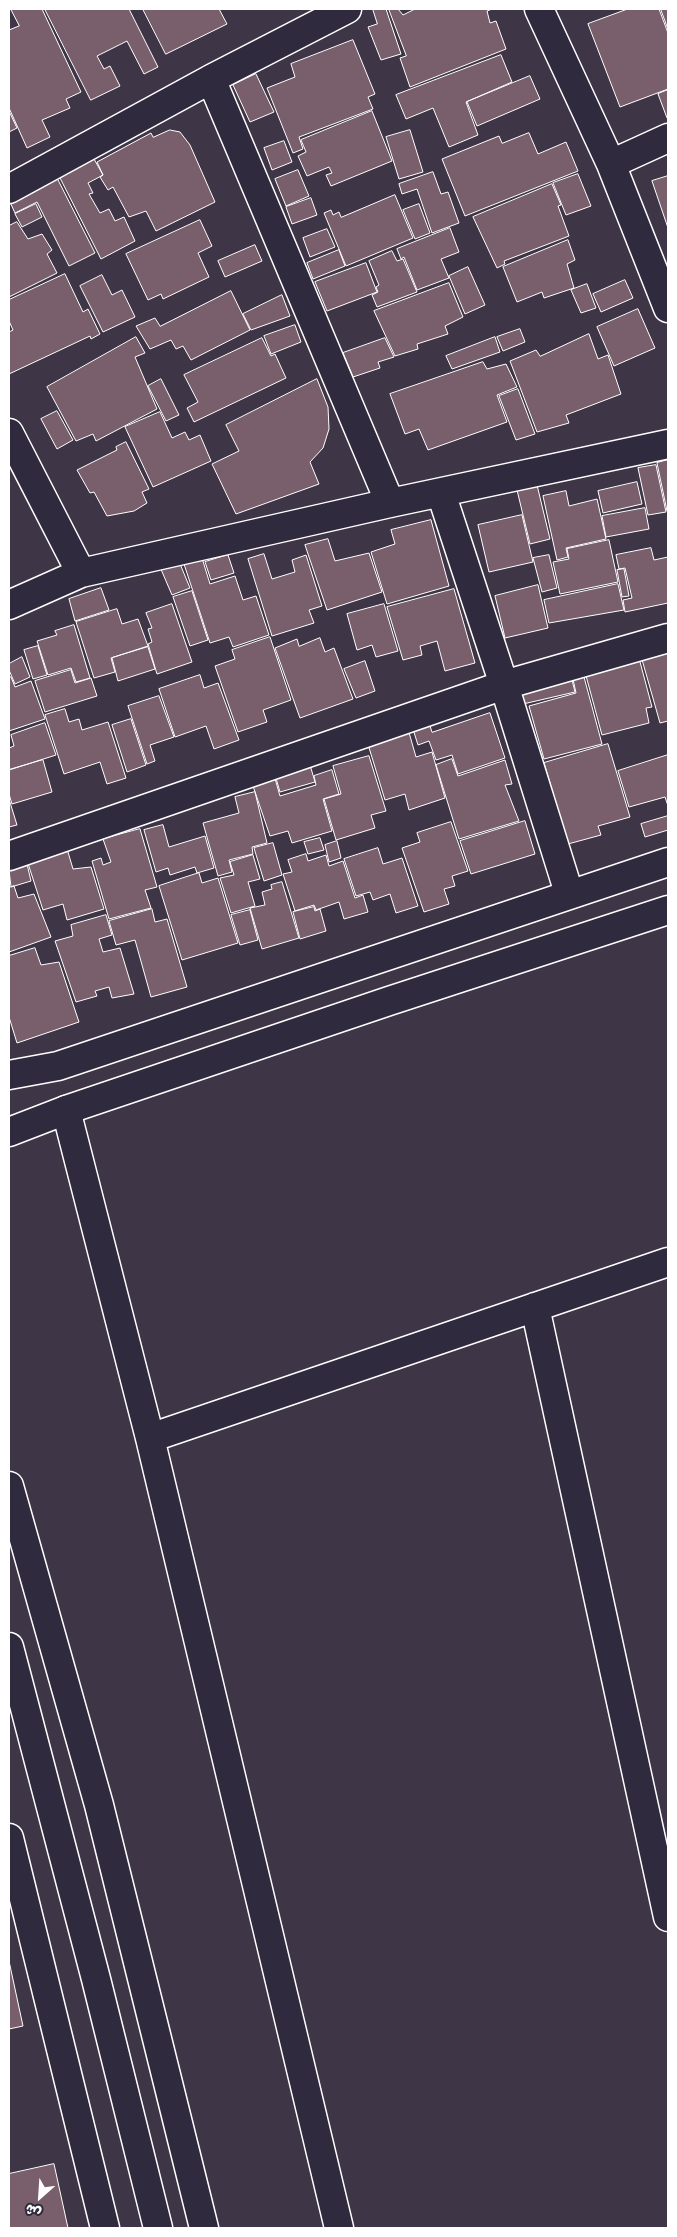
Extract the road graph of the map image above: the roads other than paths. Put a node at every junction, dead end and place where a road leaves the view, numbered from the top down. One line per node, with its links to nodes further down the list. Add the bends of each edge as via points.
1 (347, 9): 3 (street)
2 (539, 9): 5 (street)
3 (211, 79): 6 (street); 11 (street)
4 (668, 138): 5 (street)
5 (611, 164): 7 (street)
6 (9, 189)
7 (668, 308)
8 (9, 433): 12 (street)
9 (668, 444): 10 (street)
10 (441, 493): 11 (street); 15 (street)
11 (390, 503): 12 (street)
12 (81, 573): 13 (street)
13 (9, 605)
14 (668, 638): 15 (street)
15 (504, 685): 16 (street); 18 (street)
16 (9, 856)
17 (668, 862): 18 (street)
18 (570, 894): 20 (street, via 58,1066)
19 (668, 910): 21 (street)
20 (9, 1075)
21 (66, 1110): 22 (street); 25 (street)
22 (9, 1132)
23 (668, 1262): 24 (street)
24 (535, 1307): 25 (street); 29 (street)
25 (150, 1438): 33 (street)
26 (9, 1486): 32 (street, via 99,1805)
27 (9, 1646): 31 (street)
28 (9, 1838): 30 (street)
29 (668, 1917)
30 (105, 2228)
31 (158, 2228)
32 (204, 2228)
33 (339, 2228)

